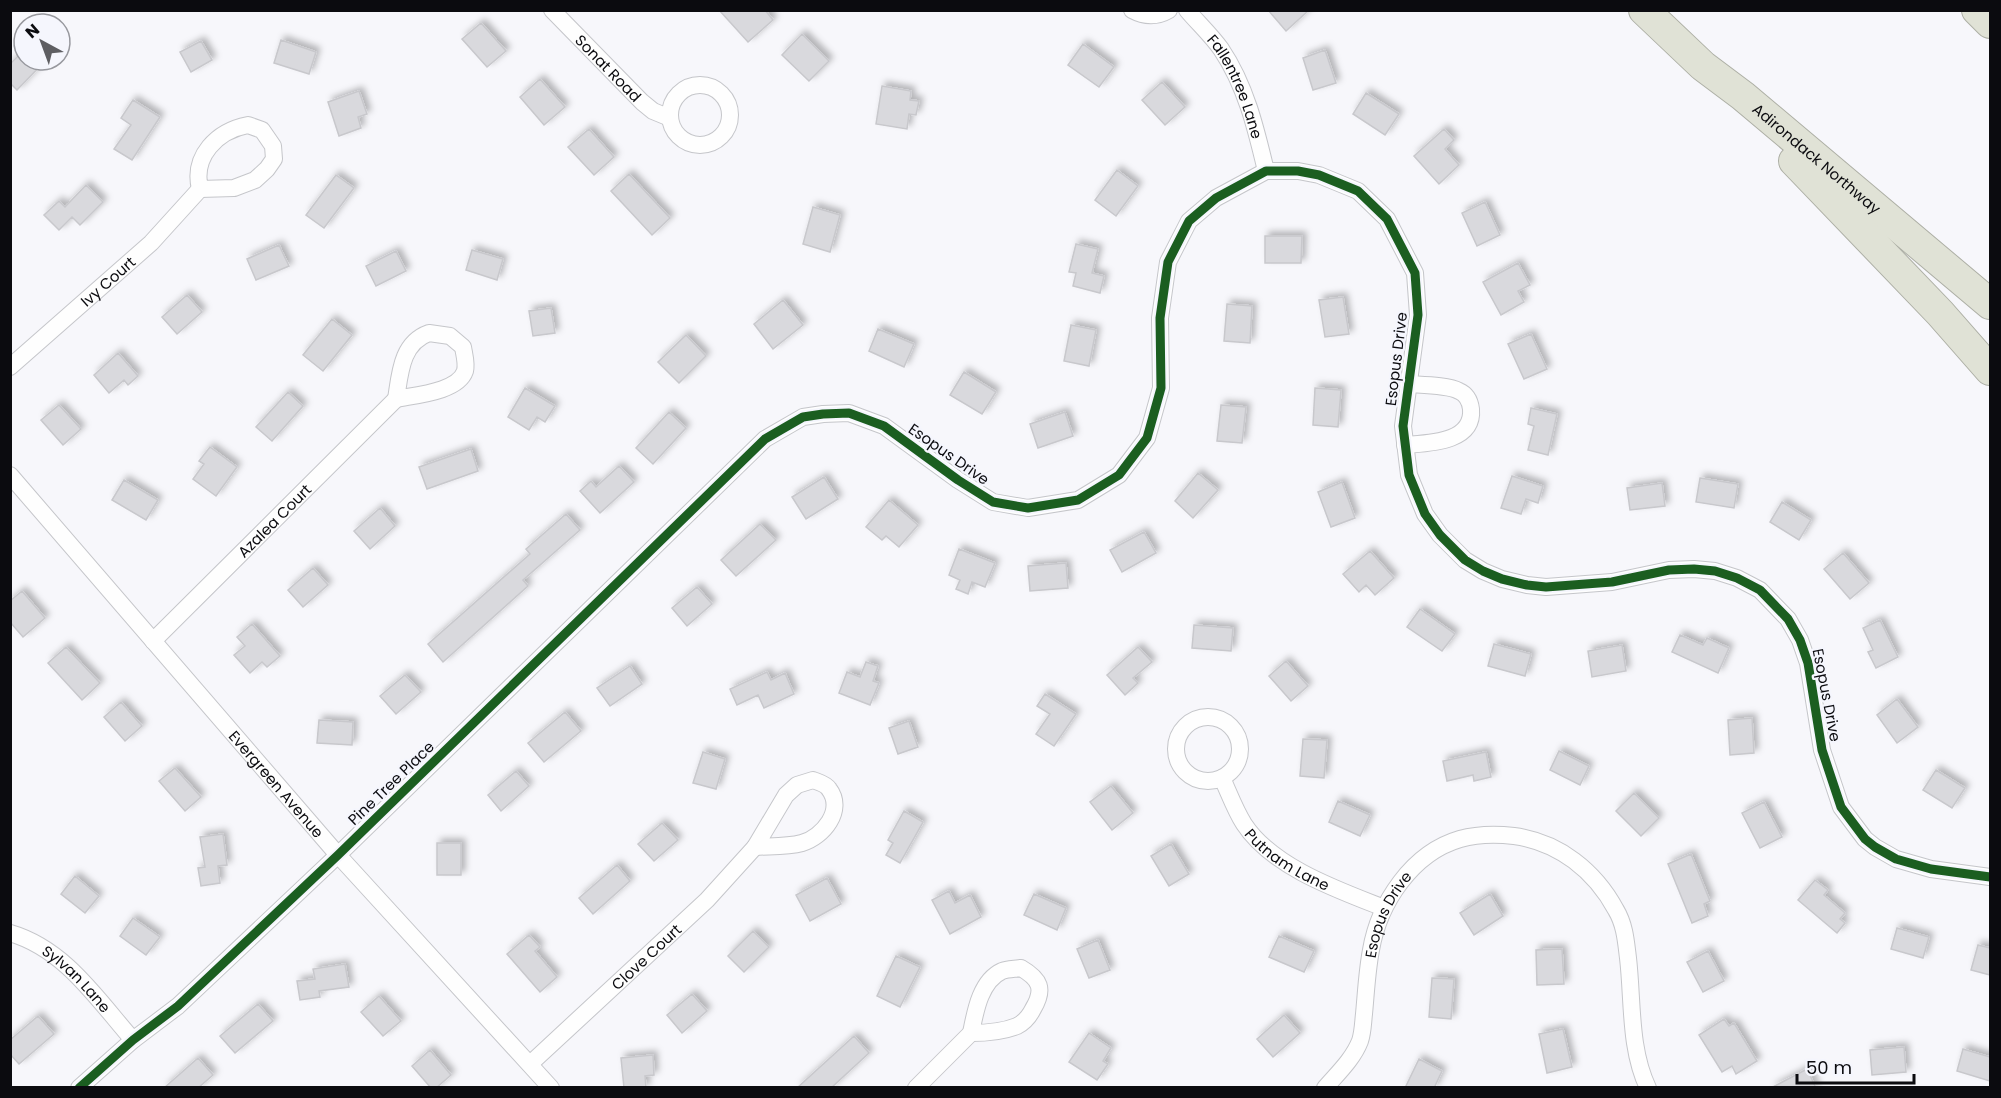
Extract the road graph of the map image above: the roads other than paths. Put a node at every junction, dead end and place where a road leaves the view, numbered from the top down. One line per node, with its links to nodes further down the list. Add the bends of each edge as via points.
1 (552, 10): 9 (street, Sonat Road, via 642,102)
2 (1132, 10): 3 (street, via 1148,16)
3 (1169, 10)
4 (1187, 10): 10 (street, Fallentree Lane, via 1220,48 1238,80 1254,121)
5 (1644, 10): 8 (highway, Adirondack Northway)
6 (1977, 10): 7 (highway)
7 (1990, 23)
8 (1703, 66): 12 (highway, Adirondack Northway); 14 (highway)
9 (670, 118)
10 (1266, 171): 15 (street, Esopus Drive, via 1319,175 1358,191 1387,219 1415,273 1418,315); 19 (street, Esopus Drive, via 1216,198 1189,221 1168,262 1160,318 1161,388 1147,438 1119,475 1078,500 1028,508 993,502 884,426 849,413 803,417 765,439)
11 (200, 189): 11 (street, via 197,176 203,157 224,133 248,124 269,137 274,159 255,180 234,188); 13 (street, Ivy Court, via 151,243)
12 (1990, 304)
13 (10, 367)
14 (1990, 370)
15 (1408, 384): 17 (street, Esopus Drive); 17 (street, via 1457,389 1466,396 1472,412 1458,435)
16 (396, 399): 16 (street, via 403,357 420,336 450,336 463,347 466,368 462,378 436,391); 20 (street, Azalea Court)
17 (1405, 446): 24 (street, Esopus Drive, via 1409,475 1425,514 1440,535 1465,560 1502,579 1546,587 1612,582 1694,569 1715,571 1760,590 1788,619 1800,640 1808,663 1822,750 1840,807 1865,839 1896,859)
18 (10, 475): 20 (street, Evergreen Avenue)
19 (714, 489): 23 (street, Pine Tree Place)
20 (153, 641): 23 (street, Evergreen Avenue)
21 (1222, 778): 25 (street, Putnam Lane, via 1243,823 1282,860 1336,889)
22 (755, 847): 22 (street, Clove Court, via 786,795 797,785 813,780 828,787 834,808 828,826 817,836 786,846); 29 (street, Clove Court, via 706,900)
23 (338, 855): 28 (street, Pine Tree Place, via 178,1006); 29 (street, Evergreen Avenue)
24 (1990, 878)
25 (1384, 908): 33 (street, Esopus Drive, via 1371,949 1362,1038 1354,1054); 34 (street, Esopus Drive, via 1407,873 1459,839 1497,834 1531,838 1577,862 1609,898 1626,934 1635,1039)
26 (10, 933): 28 (street, Sylvan Lane, via 45,948 68,966)
27 (970, 1033): 27 (street, via 976,1008 994,976 1003,970 1020,969 1034,976 1040,986 1040,999 1027,1019 998,1032); 32 (street)
28 (133, 1040): 30 (street, Pine Tree Place)
29 (530, 1064): 31 (street, Evergreen Avenue)
30 (79, 1088)
31 (551, 1088)
32 (916, 1088)
33 (1325, 1088)
34 (1648, 1088)

